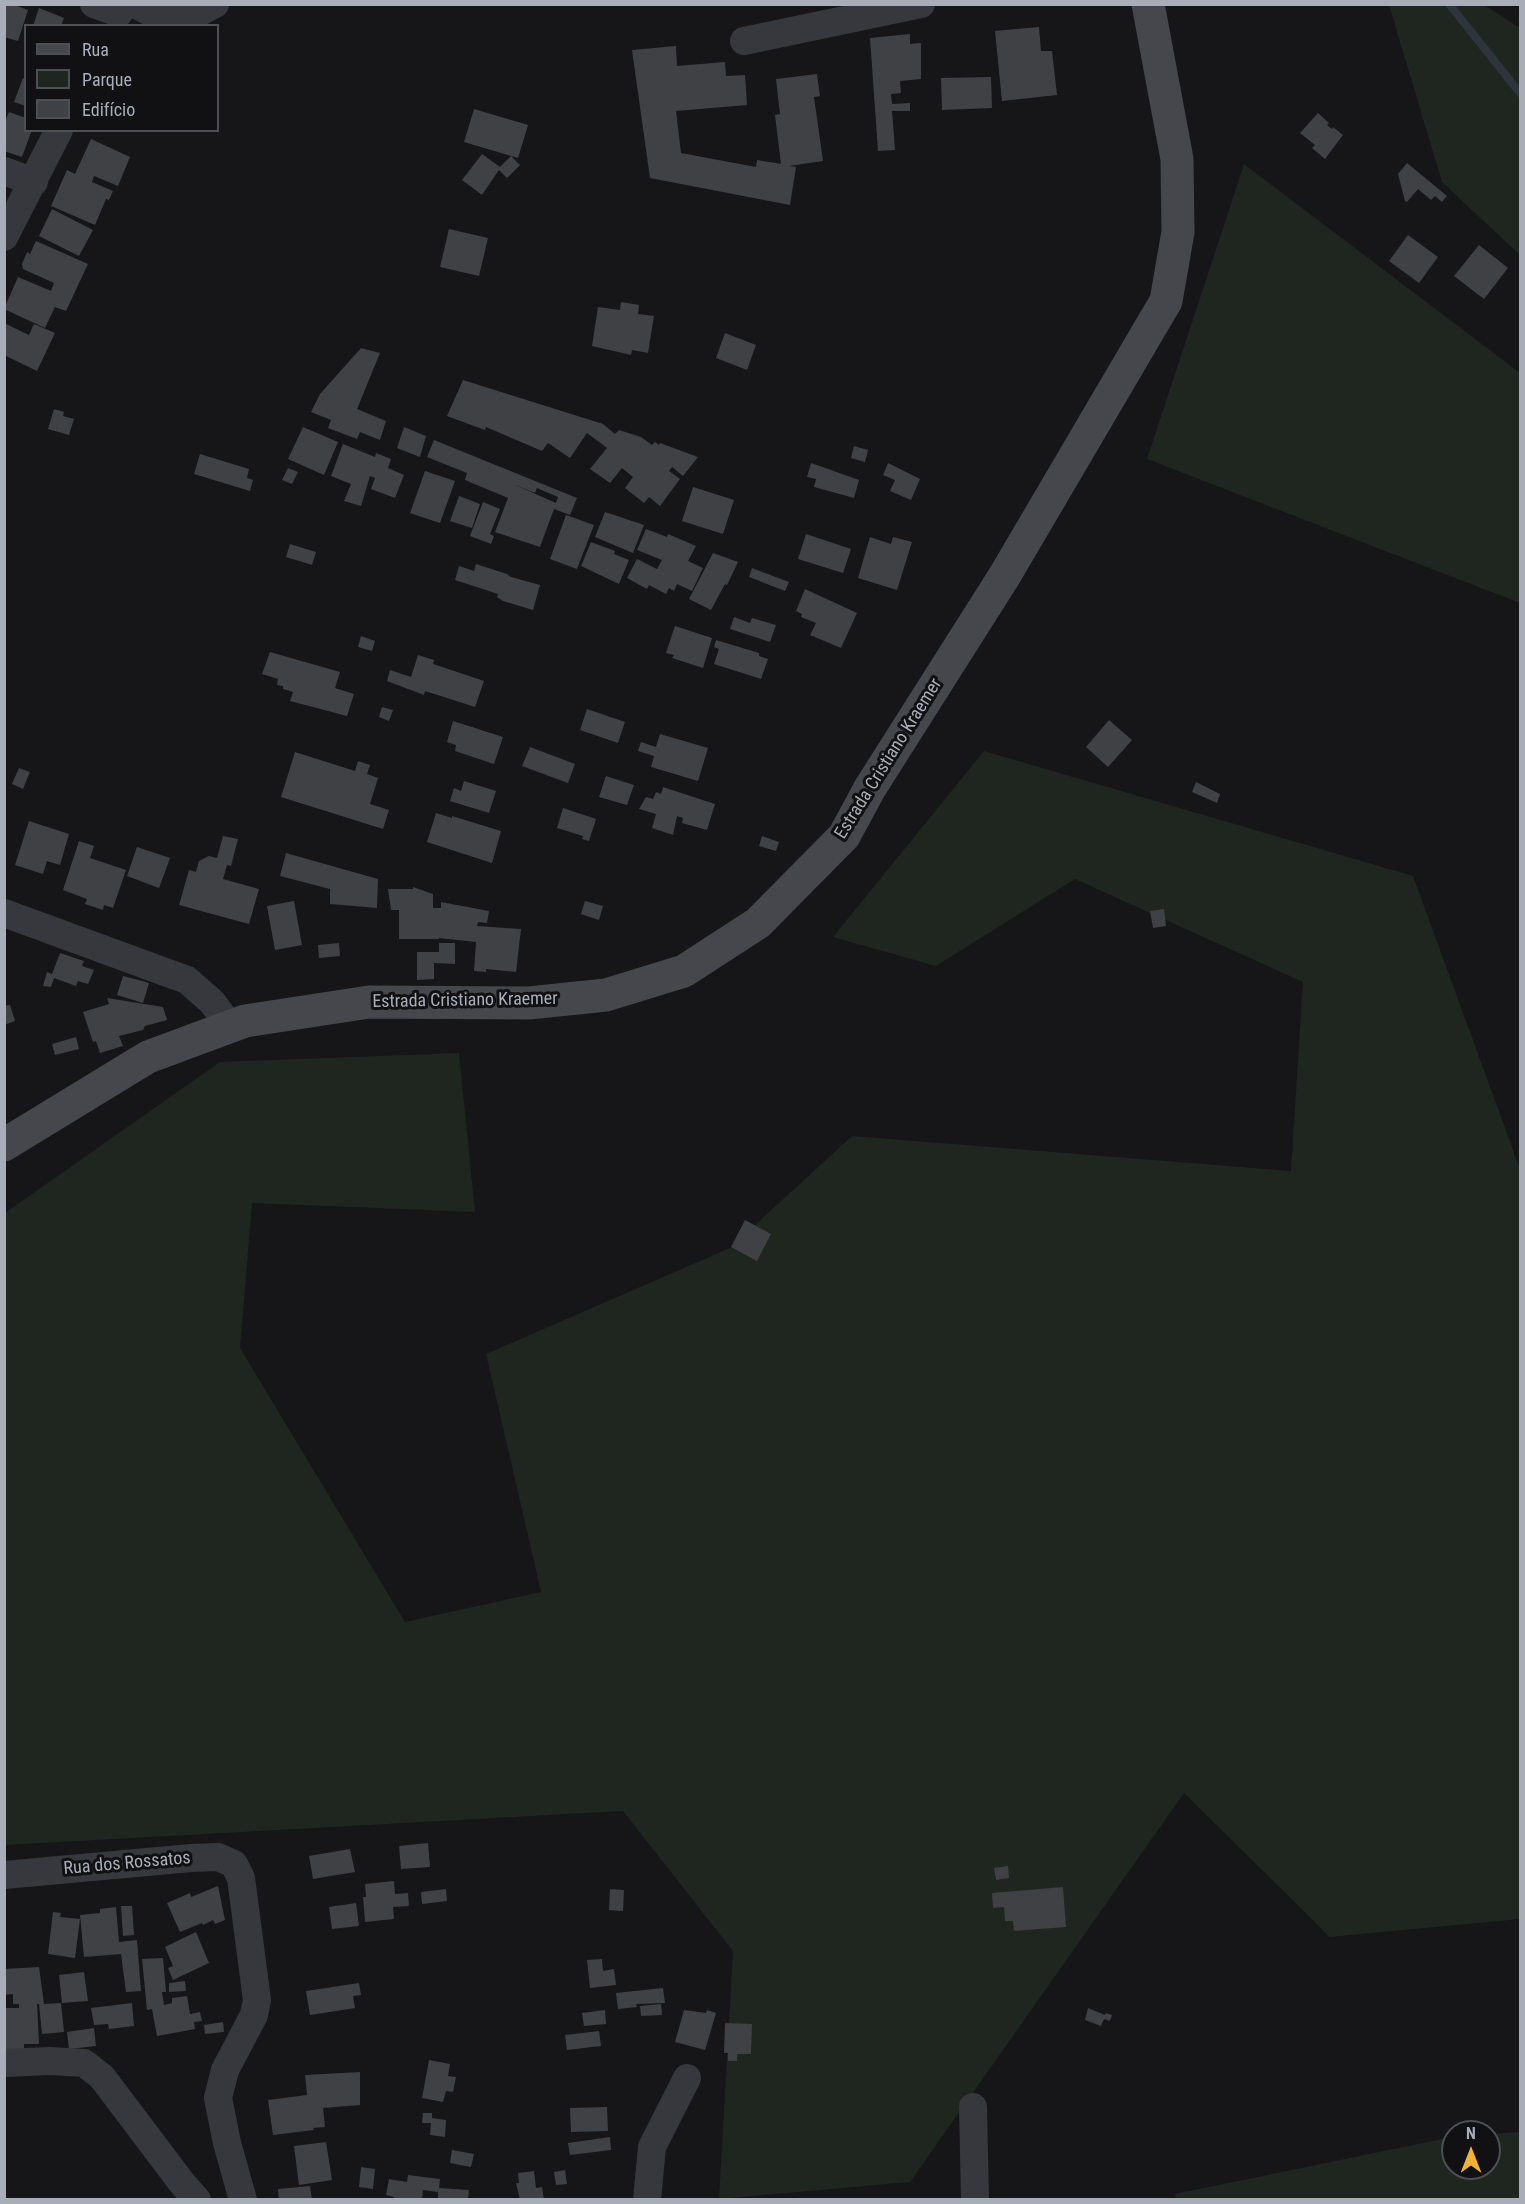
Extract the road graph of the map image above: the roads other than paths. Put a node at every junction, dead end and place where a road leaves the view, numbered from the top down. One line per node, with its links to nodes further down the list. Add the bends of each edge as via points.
1 (215, 4): 4 (street, via 194,15 175,18)
2 (921, 4): 5 (street)
3 (1148, 4): 11 (main road, Estrada Cristiano Kraemer, via 1177,159 1178,232 1166,301 1005,575 870,788 844,836 758,923 684,971 606,995 529,1003 369,1002)
4 (117, 10)
5 (744, 41)
6 (58, 132): 8 (street)
7 (4, 171): 8 (street)
8 (34, 182): 9 (street)
9 (4, 237)
10 (4, 913): 11 (street, via 187,980 212,1002)
11 (230, 1026): 12 (main road, Estrada Cristiano Kraemer, via 148,1057)
12 (4, 1145)
13 (4, 1875): 18 (street, Rua dos Rossatos, via 218,1857 234,1864 241,1878 257,2000 252,2022 225,2070 218,2097)
14 (4, 2063): 17 (street, via 84,2063 102,2077)
15 (687, 2078): 19 (street, via 652,2147)
16 (974, 2107): 20 (street)
17 (197, 2199)
18 (243, 2199)
19 (647, 2199)
20 (975, 2199)

